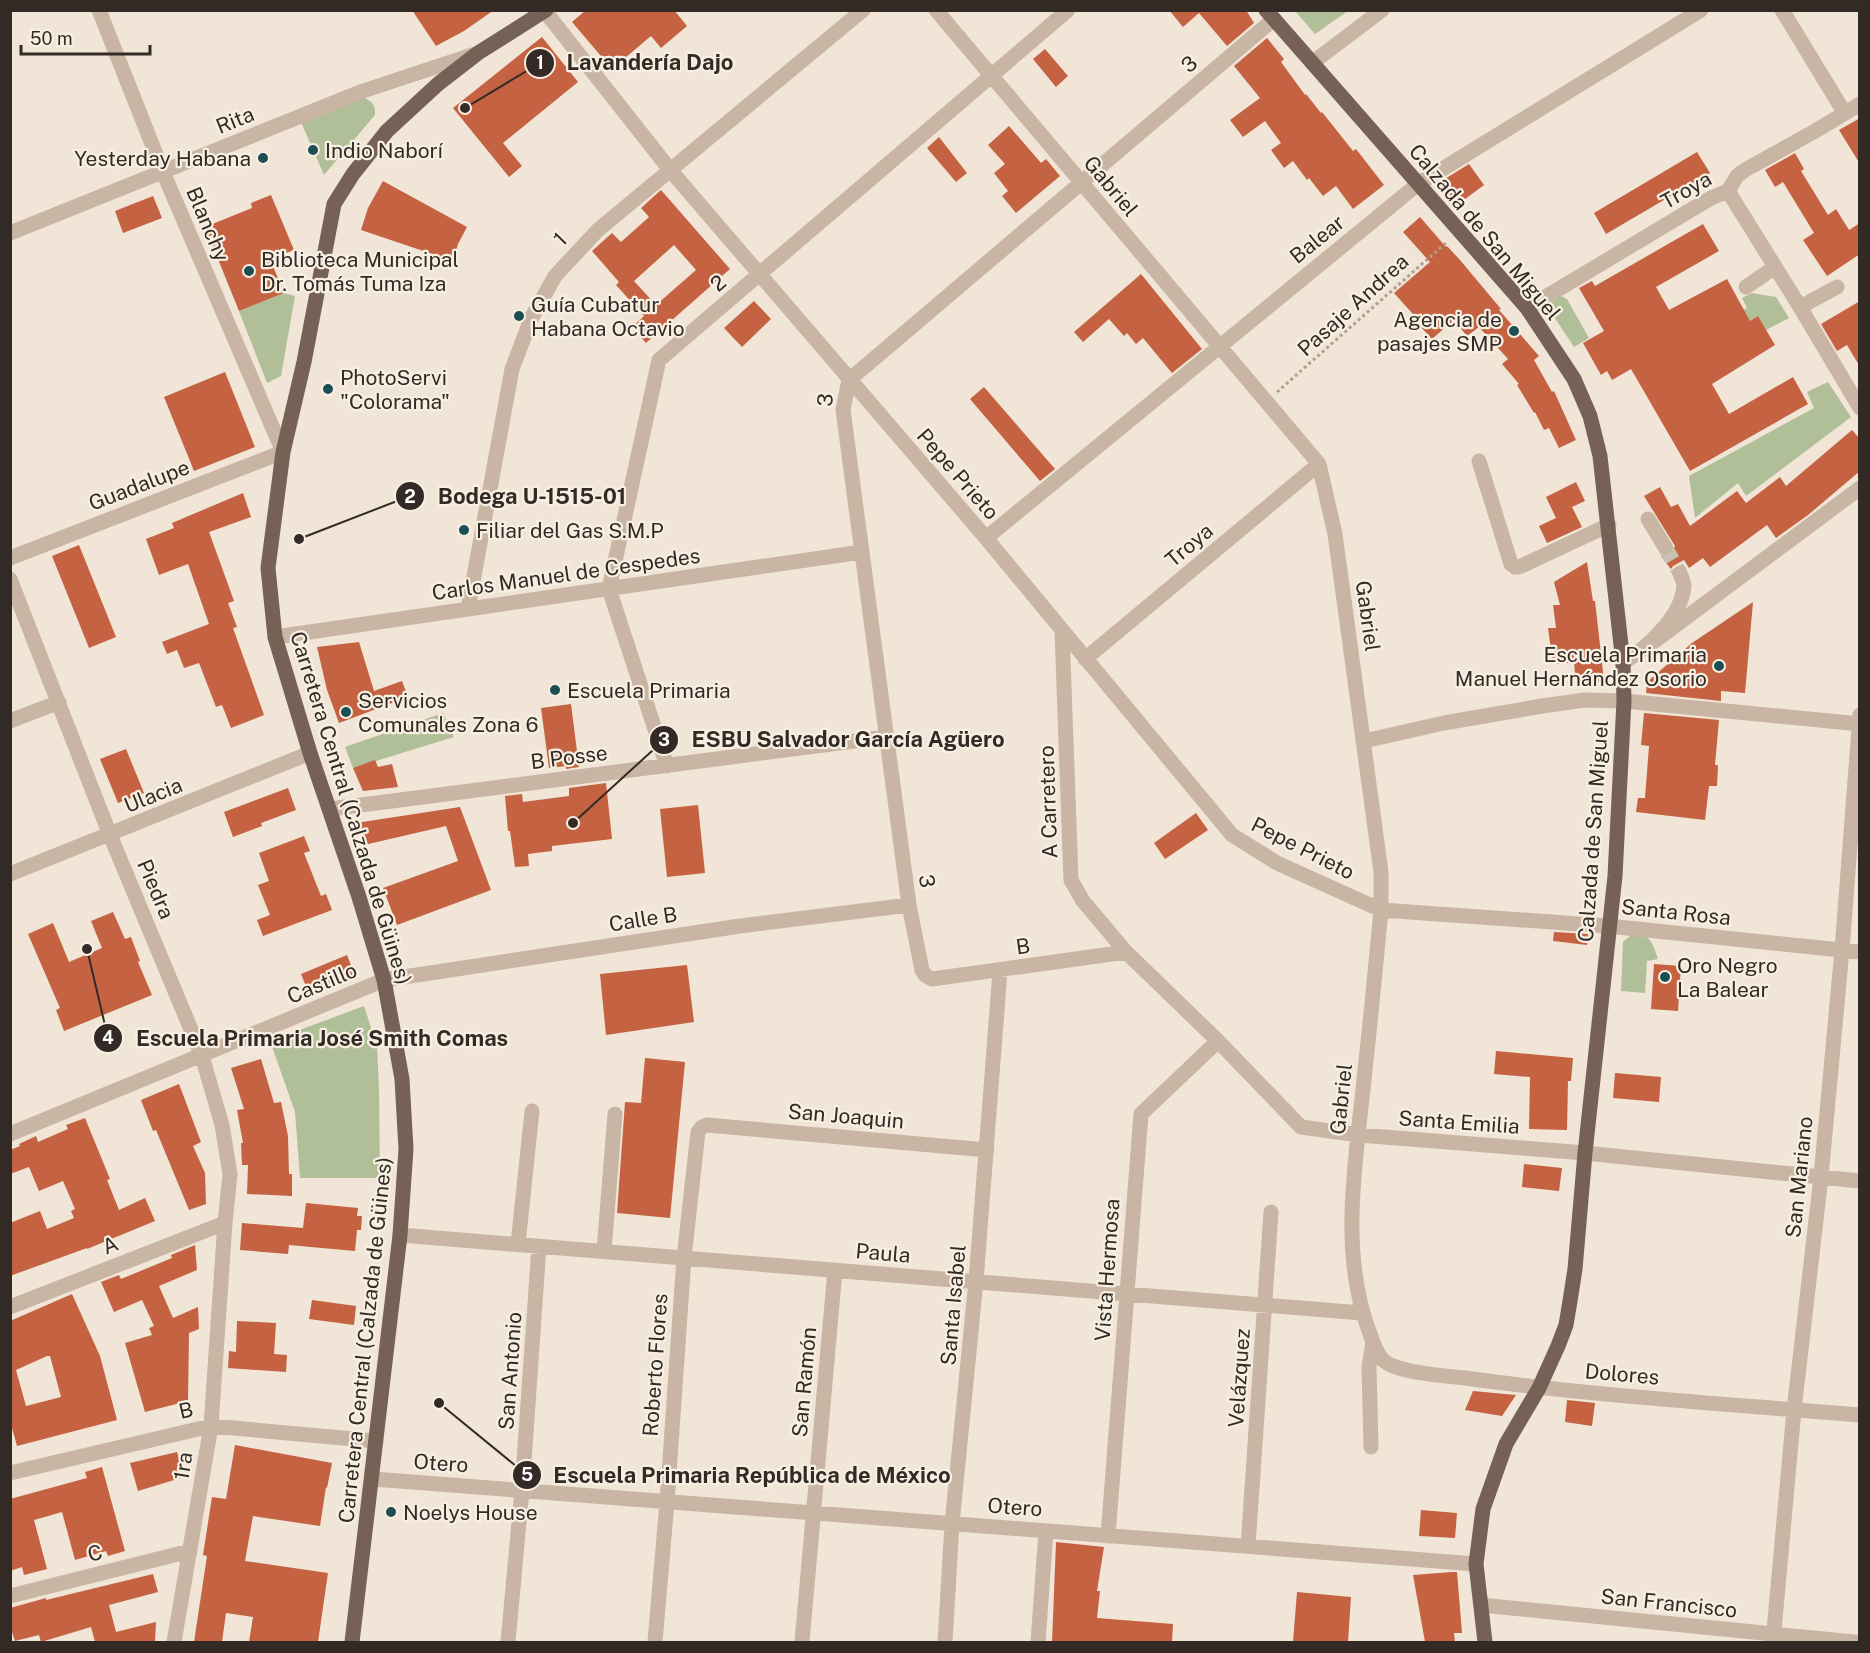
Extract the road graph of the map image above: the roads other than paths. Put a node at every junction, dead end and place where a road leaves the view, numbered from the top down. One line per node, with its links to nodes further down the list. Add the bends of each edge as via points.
1 (99, 10): 16 (street, Blanchy)
2 (863, 10): 15 (street, 1)
3 (936, 10): 12 (street, Gabriel)
4 (1068, 10): 12 (street, 2)
5 (1382, 10): 11 (street)
6 (1701, 10): 18 (street, Balear)
7 (1782, 10): 14 (street)
8 (545, 11): 10 (main road, Carretera Central (Calzada de Güines)); 15 (street, Pepe Prieto)
9 (1270, 15): 11 (main road, Calzada de San Miguel); 17 (street, 3)
10 (478, 53): 16 (street, Rita, via 363,91); 30 (main road, Carretera Central (Calzada de Güines), via 387,131 334,204)
11 (1312, 63): 18 (main road, Calzada de San Miguel)
12 (991, 76): 17 (street, Gabriel); 22 (street, 2)
13 (1860, 104): 14 (street, Troya)
14 (1844, 112): 19 (street, Troya, via 1745,170)
15 (671, 171): 22 (street, Pepe Prieto); 43 (street, 1, via 598,230 555,276 531,319 512,369)
16 (163, 172): 20 (street, Rita); 30 (street, Blanchy)
17 (1082, 183): 27 (street, Gabriel); 28 (street, 3)
18 (1418, 184): 26 (main road, Calzada de San Miguel); 27 (street, Balear)
19 (1728, 191): 21 (street); 26 (street, Troya)
20 (10, 233)
21 (1775, 267): 23 (street); 25 (street)
22 (759, 275): 28 (street, Pepe Prieto); 42 (street, 2, via 659,360)
23 (1746, 287)
24 (1837, 287): 25 (street)
25 (1800, 307): 29 (street)
26 (1527, 308): 35 (main road, Calzada de San Miguel, via 1574,379 1590,416)
27 (1219, 346): 32 (street, Gabriel); 36 (street, Balear)
28 (849, 380): 36 (street, Pepe Prieto); 38 (street, 3, via 843,410)
29 (1860, 408)
30 (283, 452): 39 (street, Guadalupe); 45 (main road, Carretera Central (Calzada de Güines), via 268,568)
31 (1479, 460): 35 (street, via 1515,567)
32 (1318, 464): 47 (street, Troya); 54 (street, Gabriel, via 1335,534)
33 (1860, 488): 46 (street)
34 (1648, 519): 37 (street)
35 (1609, 525): 48 (main road, Calzada de San Miguel)
36 (986, 538): 44 (street, Pepe Prieto)
37 (1665, 547)
38 (862, 552): 42 (street, Carlos Manuel de Cespedes); 53 (street, 3)
39 (10, 558)
40 (1680, 573): 46 (street, via 1684,585 1676,609)
41 (10, 579): 50 (street, Piedra)
42 (609, 589): 43 (street, Carlos Manuel de Cespedes); 56 (street)
43 (468, 609): 45 (street, Carlos Manuel de Cespedes)
44 (1062, 631): 47 (street, Pepe Prieto); 64 (street, A Carretero, via 1071,880 1083,901)
45 (275, 637): 55 (main road, Carretera Central (Calzada de Güines))
46 (1644, 649): 48 (street)
47 (1085, 659): 61 (street, Pepe Prieto, via 1232,835 1277,863)
48 (1623, 663): 49 (main road, Calzada de San Miguel)
49 (1624, 701): 51 (street); 54 (street, via 1585,700 1542,706); 62 (main road, Calzada de San Miguel, via 1615,876)
50 (58, 702): 52 (street); 58 (street, Piedra)
51 (1859, 720): 63 (street, San Mariano)
52 (10, 721)
53 (886, 737): 56 (street, B Posse); 60 (street, 3)
54 (1364, 741): 61 (street, Gabriel, via 1381,872)
55 (310, 753): 57 (main road, Carretera Central (Calzada de Güines)); 58 (street, Ulacia)
56 (668, 766): 57 (street, B Posse)
57 (330, 809): 68 (main road, Carretera Central (Calzada de Güines))
58 (110, 835): 59 (street, Ulacia); 70 (street, Piedra)
59 (10, 874)
60 (909, 905): 67 (street, 3); 68 (street, Calle B)
61 (1381, 910): 62 (street, Santa Rosa); 75 (street, Gabriel)
62 (1608, 926): 63 (street, Santa Rosa); 77 (main road, Calzada de San Miguel)
63 (1842, 950): 65 (street, Santa Rosa); 78 (street, San Mariano)
64 (1126, 952): 66 (street, B); 69 (street, Santa Emilia)
65 (1860, 952)
66 (1000, 971): 67 (street, B, via 932,979); 76 (street, Santa Isabel)
67 (925, 975)
68 (384, 980): 70 (street, Castillo); 82 (main road, Carretera Central (Calzada de Güines), via 402,1079 406,1149)
69 (1218, 1041): 75 (street, Santa Emilia, via 1301,1127); 89 (street, Vista Hermosa, via 1140,1114)
70 (202, 1056): 74 (street, Castillo); 81 (street, Piedra, via 222,1125 230,1174)
71 (532, 1111): 83 (street)
72 (615, 1114): 85 (street)
73 (702, 1127): 76 (street, San Joaquin); 86 (street, Roberto Flores, via 698,1132)
74 (10, 1134)
75 (1359, 1136): 77 (street, Santa Emilia); 92 (street, Gabriel, via 1352,1235)
76 (987, 1150): 88 (street, Santa Isabel)
77 (1585, 1153): 78 (street, Santa Emilia); 95 (main road, Calzada de San Miguel, via 1566,1325)
78 (1821, 1177): 79 (street, Santa Emilia); 96 (street, San Mariano)
79 (1860, 1181)
80 (1271, 1212): 90 (street, Velázquez)
81 (225, 1222): 91 (street, A); 98 (street, 1ra)
82 (400, 1235): 83 (street, Paula); 99 (main road, Carretera Central (Calzada de Güines))
83 (518, 1244): 84 (street, Paula)
84 (539, 1246): 85 (street, Paula); 103 (street, San Antonio)
85 (604, 1251): 86 (street, Paula)
86 (684, 1258): 87 (street, Paula); 104 (street, Roberto Flores)
87 (836, 1270): 88 (street, Paula); 105 (street, San Ramón)
88 (976, 1281): 89 (street, Paula); 106 (street, Santa Isabel)
89 (1127, 1294): 90 (street, Paula); 108 (street, Vista Hermosa)
90 (1265, 1305): 92 (street, Paula); 109 (street, Velázquez)
91 (10, 1307)
92 (1362, 1313): 93 (street, Gabriel)
93 (1373, 1342): 94 (street, Gabriel); 100 (street, via 1369,1367)
94 (1383, 1360): 95 (street, Dolores, via 1417,1372)
95 (1539, 1388): 96 (street, Dolores); 111 (main road, Calzada de San Miguel, via 1497,1466 1483,1509)
96 (1794, 1410): 97 (street, Dolores); 114 (street, San Mariano)
97 (1860, 1415)
98 (211, 1426): 99 (street, B); 101 (street, B); 110 (street, 1ra)
99 (376, 1441): 102 (main road, Carretera Central (Calzada de Güines))
100 (1371, 1447)
101 (10, 1473)
102 (373, 1479): 103 (street, Otero); 116 (main road, Carretera Central (Calzada de Güines))
103 (522, 1490): 104 (street, Otero); 117 (street, San Antonio)
104 (667, 1502): 105 (street, Otero); 118 (street, Roberto Flores)
105 (812, 1513): 106 (street, Otero); 119 (street, San Ramón)
106 (952, 1524): 107 (street, Otero); 120 (street, Santa Isabel)
107 (1046, 1531): 108 (street, Otero); 121 (street)
108 (1108, 1536): 109 (street, Otero)
109 (1248, 1546): 111 (street, Otero)
110 (190, 1551): 112 (street, C); 115 (street, 1ra)
111 (1476, 1564): 113 (main road, Calzada de San Miguel)
112 (10, 1596)
113 (1481, 1605): 114 (street, San Francisco); 122 (main road, Calzada de San Miguel)
114 (1774, 1638): 123 (street, San Francisco)
115 (174, 1642)
116 (352, 1642)
117 (508, 1642)
118 (655, 1642)
119 (802, 1642)
120 (945, 1642)
121 (1038, 1642)
122 (1485, 1642)
123 (1854, 1642)

